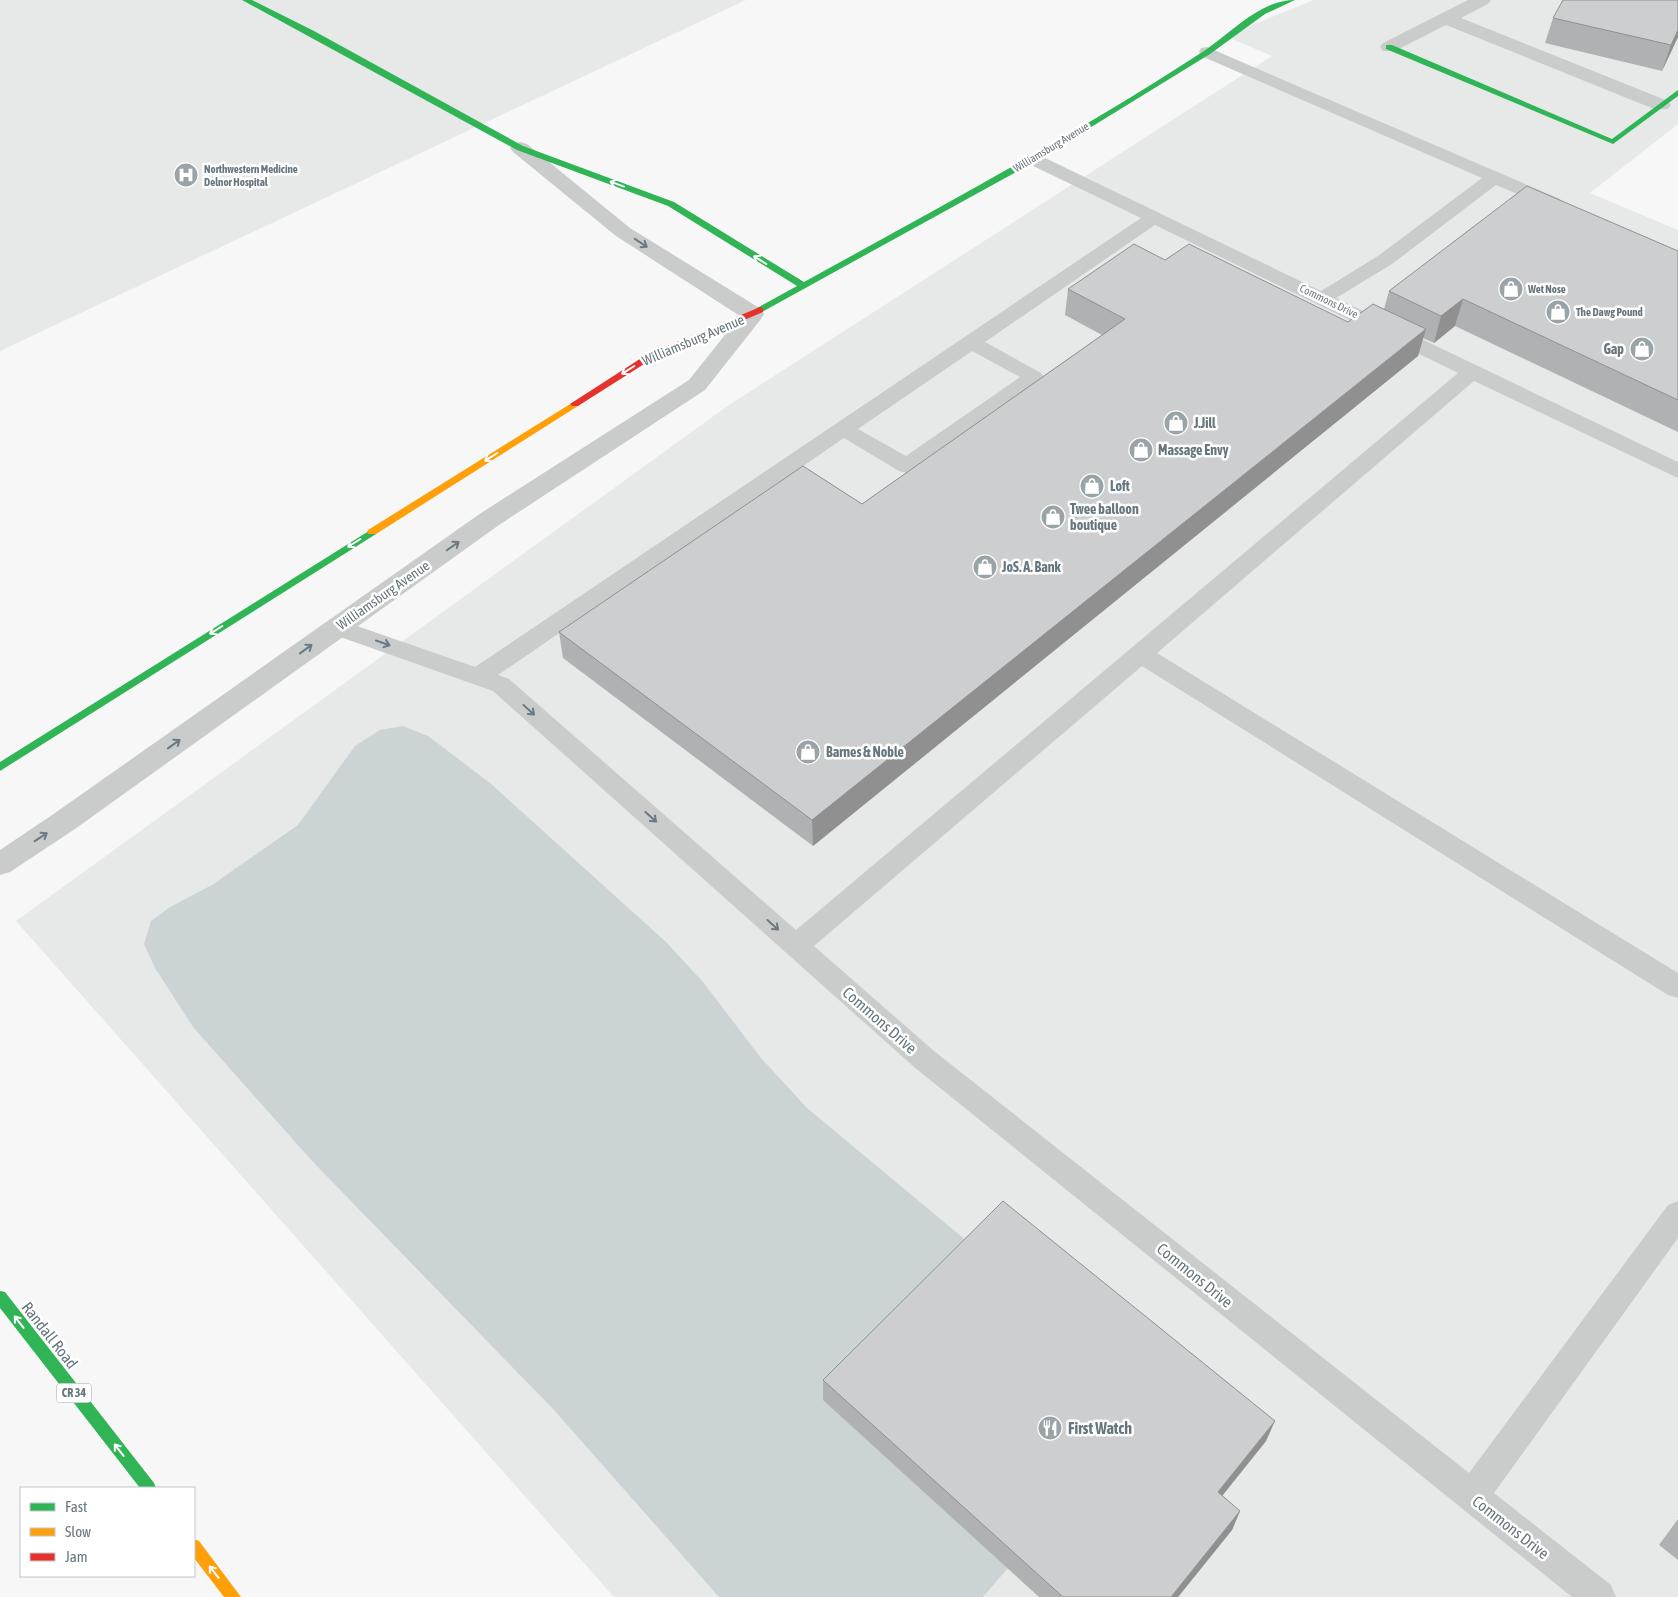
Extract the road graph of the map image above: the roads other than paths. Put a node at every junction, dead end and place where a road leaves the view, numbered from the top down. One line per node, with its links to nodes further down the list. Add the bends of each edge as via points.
1 (246, 0): 9 (street)
2 (1291, 0): 6 (street, Williamsburg Avenue, via 1262,12)
3 (1482, 0): 4 (street)
4 (1445, 18): 5 (street); 8 (street)
5 (1388, 47): 8 (street, via 1613,142)
6 (1207, 52): 10 (street, Williamsburg Avenue); 11 (lane)
7 (1678, 92): 8 (street)
8 (1661, 105)
9 (520, 148): 14 (street, one-way to 9, via 671,204); 16 (street, one-way to 16, via 623,232)
10 (1033, 159): 13 (lane, Commons Drive); 14 (street, Williamsburg Avenue)
11 (1495, 177): 12 (lane); 15 (lane, via 1386,260)
12 (1565, 208)
13 (1155, 217): 15 (lane, Commons Drive); 17 (lane)
14 (802, 285): 16 (street, Williamsburg Avenue)
15 (1322, 298): 18 (lane, Commons Drive)
16 (753, 314): 21 (street, Williamsburg Avenue, one-way to 16, via 490,519 697,385); 24 (street, Williamsburg Avenue, one-way to 24, via 649,357)
17 (971, 342): 19 (lane); 19 (lane, via 1034,377 907,466)
18 (1472, 371): 20 (lane, Commons Drive); 22 (lane)
19 (843, 429): 23 (lane)
20 (1678, 471)
21 (337, 627): 23 (lane, Commons Drive, one-way to 23); 25 (street, Williamsburg Avenue, one-way to 21, via 66,822)
22 (1141, 654): 26 (lane); 27 (lane)
23 (478, 677): 26 (lane, Commons Drive, one-way to 26, via 501,685)
24 (0, 767)
25 (0, 864)
26 (796, 946): 31 (lane, Commons Drive, via 924,1059)
27 (1678, 987)
28 (1678, 1214): 31 (lane)
29 (0, 1297): 30 (street, Randall Road / CR 34, one-way to 29)
30 (148, 1487)
31 (1472, 1496): 34 (lane, Commons Drive)
32 (195, 1547): 33 (street, one-way to 32)
33 (233, 1597)
34 (1599, 1597)

